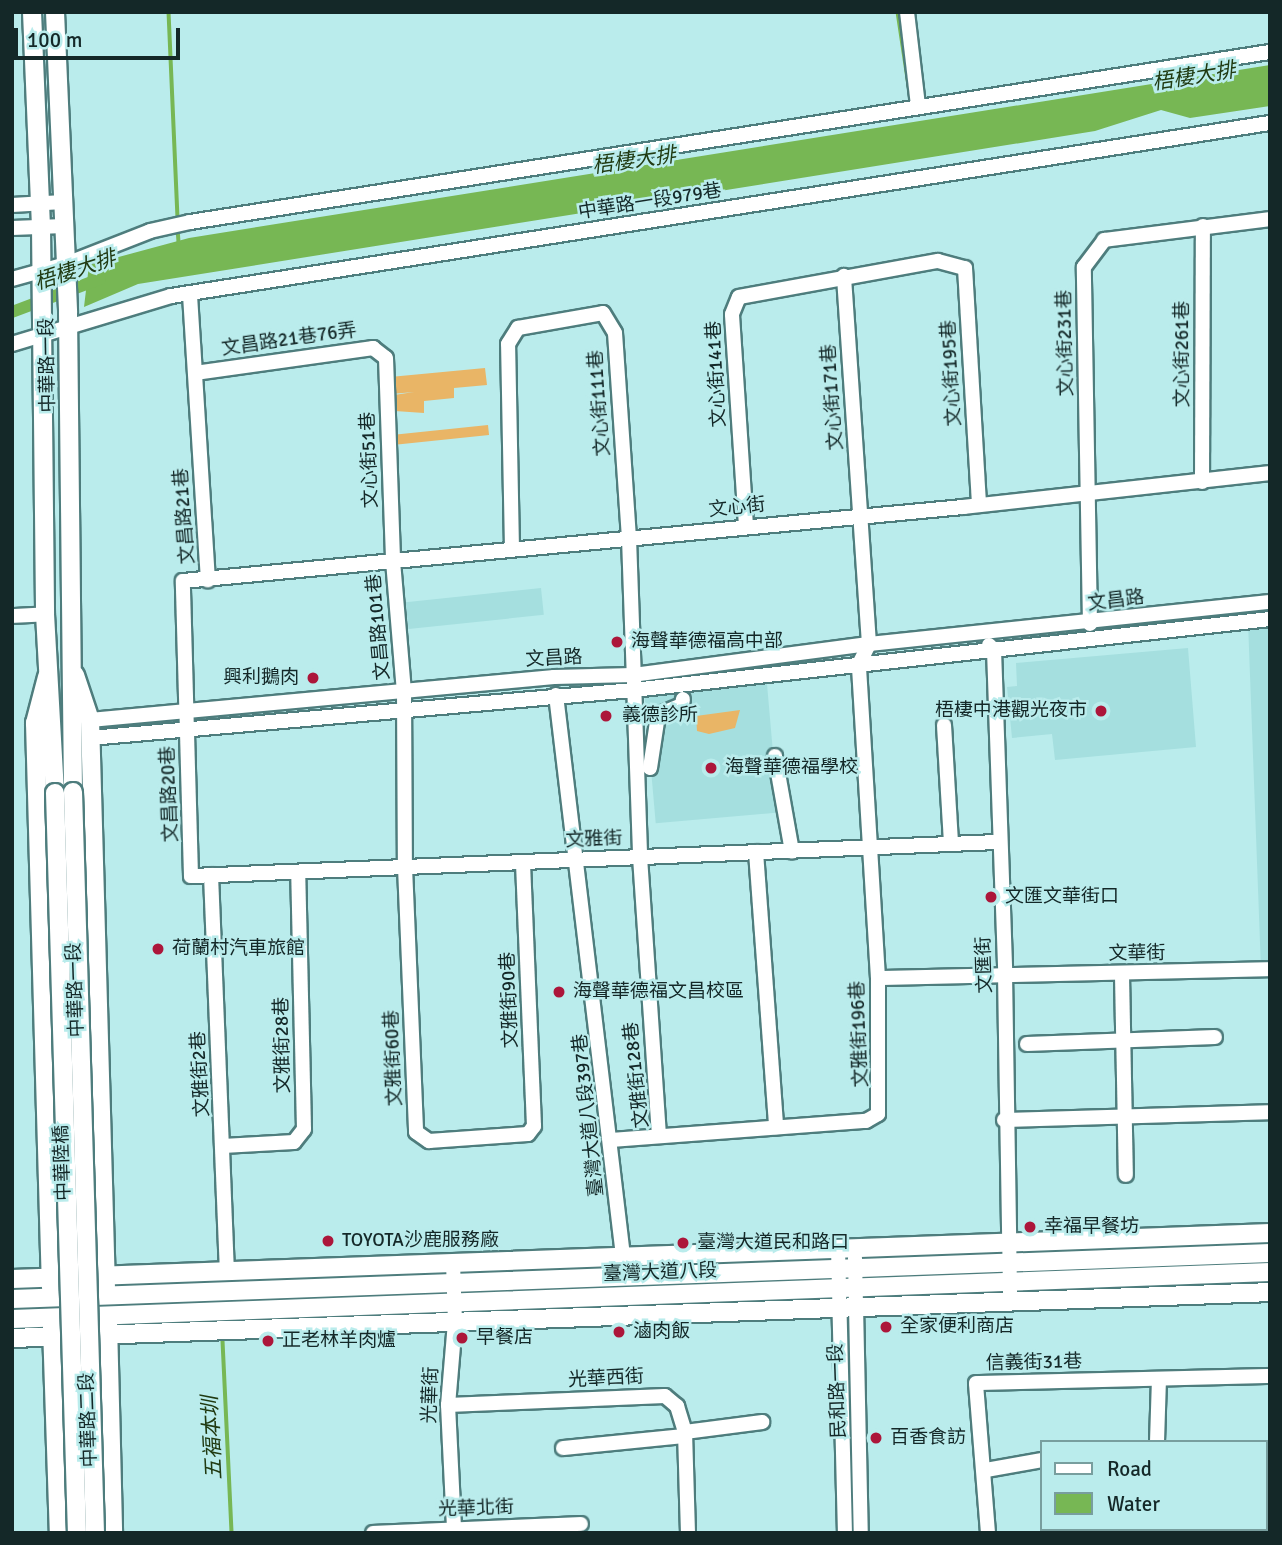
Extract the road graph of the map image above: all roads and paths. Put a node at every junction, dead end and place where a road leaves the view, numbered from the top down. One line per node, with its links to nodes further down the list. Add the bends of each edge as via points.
1 (32, 12): 8 (main road, 中華路一段)
2 (55, 12): 7 (main road, 中華路一段)
3 (907, 12): 5 (street)
4 (1270, 52): 5 (street)
5 (918, 106): 16 (street, via 190,222 104,246)
6 (1270, 123): 20 (street, 中華路一段979巷)
7 (63, 202): 8 (street); 12 (main road, 中華路一段)
8 (40, 204): 9 (street); 11 (main road, 中華路一段)
9 (12, 205)
10 (1270, 219): 13 (street, 文心街231巷)
11 (41, 226): 12 (street); 14 (street); 17 (main road, 中華路一段)
12 (64, 226): 16 (main road, 中華路一段)
13 (1203, 226): 27 (street, 文心街261巷); 28 (street, 文心街231巷, via 1104,240 1084,267)
14 (12, 228)
15 (937, 261): 18 (street, 文心街141巷); 29 (street, 文心街195巷, via 965,268)
16 (66, 264): 17 (street); 21 (main road, 中華路一段)
17 (40, 270): 19 (street); 22 (main road, 中華路一段)
18 (845, 276): 30 (street, 文心街171巷); 31 (street, 文心街141巷, via 747,292 734,304)
19 (12, 279)
20 (190, 295): 21 (street, 中華路一段979巷); 25 (street, 文昌路21巷)
21 (68, 320): 22 (street, 中華路一段979巷); 45 (main road, 中華路一段)
22 (41, 327): 23 (street, 中華路一段979巷); 37 (main road, 中華路一段)
23 (12, 344)
24 (386, 358): 25 (street, 文昌路21巷76弄, via 373,348); 34 (street, 文心街51巷)
25 (195, 373): 35 (street, 文昌路21巷)
26 (1270, 473): 27 (street, 文心街)
27 (1202, 482): 28 (street, 文心街)
28 (1087, 494): 29 (street, 文心街); 40 (street, 文心街231巷)
29 (979, 505): 30 (street, 文心街)
30 (859, 514): 31 (street, 文心街); 42 (street, 文心街171巷)
31 (746, 526): 32 (street, 文心街)
32 (629, 538): 33 (street, 文心街); 33 (street, 文心街111巷, via 615,332 603,313 518,328 508,344); 47 (street, 文雅街128巷)
33 (512, 549): 34 (street, 文心街)
34 (393, 561): 35 (street, 文心街); 48 (street, 文昌路101巷)
35 (208, 580): 51 (street, 文昌路21巷, via 183,581)
36 (1270, 602): 40 (street, 文昌路)
37 (45, 614): 38 (street); 46 (main road, 中華路一段)
38 (12, 616)
39 (1270, 619): 43 (street, 文昌路)
40 (1090, 624): 41 (street, 文昌路)
41 (980, 633): 42 (street, 文昌路); 43 (street)
42 (869, 644): 44 (street); 47 (street, 文昌路)
43 (994, 650): 44 (street, 文昌路); 59 (street, 文匯街)
44 (859, 664): 47 (street, 文昌路); 61 (street, 文雅街196巷)
45 (75, 675): 54 (main road, 中華路一段); 58 (main road, 中華路一段)
46 (47, 677): 58 (main road, 中華路一段); 99 (main road, 中華路一段, via 35,723)
47 (633, 682): 48 (street, 文昌路, via 554,677); 49 (street, 文昌路); 64 (street, 文雅街128巷)
48 (404, 691): 51 (street, 文昌路); 52 (street, 文昌路101巷)
49 (556, 695): 52 (street, 文昌路); 65 (street, 臺灣大道八段397巷)
50 (683, 699): 57 (street, via 682,705 658,715)
51 (185, 711): 54 (street, 文昌路); 55 (street, 文昌路20巷)
52 (404, 712): 55 (street, 文昌路); 67 (street, 文昌路101巷)
53 (944, 725): 60 (street)
54 (90, 729): 55 (street, 文昌路); 97 (main road, 中華路一段)
55 (187, 731): 70 (street, 文昌路20巷)
56 (775, 756): 62 (street)
57 (650, 768)
58 (64, 793): 129 (main road, 中華陸橋, bridge); 130 (main road, 中華陸橋, bridge)
59 (997, 842): 60 (street, 文雅街); 72 (street, 文匯街)
60 (951, 844): 61 (street, 文雅街)
61 (872, 848): 62 (street, 文雅街); 74 (street, 文雅街196巷)
62 (792, 851): 63 (street, 文雅街)
63 (756, 852): 64 (street, 文雅街); 81 (street)
64 (640, 857): 65 (street, 文雅街); 83 (street, 文雅街128巷)
65 (579, 860): 66 (street, 文雅街); 84 (street, 臺灣大道八段397巷)
66 (523, 862): 67 (street, 文雅街); 82 (street, 文雅街90巷, via 534,1126)
67 (405, 867): 68 (street, 文雅街); 82 (street, 文雅街60巷, via 416,1132 429,1141)
68 (298, 872): 69 (street, 文雅街); 85 (street, 文雅街28巷, via 304,1129 294,1142)
69 (211, 875): 70 (street, 文雅街); 85 (street, 文雅街2巷)
70 (191, 876)
71 (1270, 969): 73 (street, 文華街)
72 (1005, 973): 73 (street, 文華街); 74 (street, 文華街); 79 (street, 文匯街)
73 (1122, 975): 76 (street)
74 (878, 978): 81 (street, 文雅街196巷, via 878,1114 866,1121)
75 (1216, 1037): 76 (street)
76 (1123, 1042): 77 (street); 80 (street)
77 (1027, 1044)
78 (1270, 1112): 80 (street)
79 (1004, 1120): 80 (street); 88 (street, 文匯街)
80 (1125, 1120): 86 (street)
81 (776, 1127): 83 (street, 文雅街128巷)
82 (528, 1134)
83 (659, 1135): 84 (street)
84 (611, 1140): 91 (street, 臺灣大道八段397巷)
85 (223, 1146): 95 (street, 文雅街2巷)
86 (1126, 1175)
87 (1270, 1233): 88 (main road, 臺灣大道八段)
88 (1008, 1242): 89 (main road, 臺灣大道八段); 93 (street, 文匯街)
89 (846, 1248): 91 (main road, 臺灣大道八段); 94 (main road)
90 (1270, 1252): 93 (main road, 臺灣大道八段)
91 (623, 1256): 92 (main road, 臺灣大道八段); 98 (street)
92 (453, 1262): 95 (main road, 臺灣大道八段); 101 (street, 光華街)
93 (1009, 1262): 94 (main road, 臺灣大道八段); 102 (street, 文匯街)
94 (847, 1268): 98 (main road, 臺灣大道八段); 103 (street, 民和路一段)
95 (227, 1271): 97 (main road, 臺灣大道八段)
96 (1270, 1272): 102 (main road, 臺灣大道八段)
97 (106, 1276): 99 (main road, 臺灣大道八段); 108 (main road, 中華路一段); 109 (main road, 臺灣大道八段)
98 (607, 1276): 101 (main road, 臺灣大道八段)
99 (50, 1278): 100 (main road, 臺灣大道八段); 109 (main road, 中華路一段)
100 (12, 1279)
101 (454, 1282): 106 (street, 光華街); 108 (main road, 臺灣大道八段)
102 (1009, 1282): 103 (main road, 臺灣大道八段); 107 (street, 文匯街)
103 (847, 1287): 106 (main road, 臺灣大道八段); 110 (street, 民和路一段)
104 (1270, 1292): 107 (main road, 臺灣大道八段)
105 (12, 1299): 109 (main road, 臺灣大道八段)
106 (454, 1302): 108 (main road, 臺灣大道八段); 112 (street, 光華街)
107 (1010, 1302): 110 (main road, 臺灣大道八段)
108 (107, 1305): 109 (main road, 臺灣大道八段); 113 (main road, 中華路二段)
109 (51, 1307): 111 (main road, 臺灣大道八段); 113 (main road, 臺灣大道八段); 114 (main road, 中華路二段)
110 (847, 1307): 112 (main road, 臺灣大道八段); 133 (street, 民和路一段); 134 (street, 民和路一段)
111 (12, 1319)
112 (455, 1322): 113 (main road, 臺灣大道八段); 118 (street, 光華街)
113 (108, 1335): 114 (main road, 臺灣大道八段); 131 (main road, 中華路二段)
114 (53, 1337): 115 (main road, 臺灣大道八段); 128 (main road, 中華路二段)
115 (12, 1338)
116 (1270, 1376): 117 (street)
117 (1159, 1379): 121 (street); 124 (street, 信義街31巷, via 976,1383)
118 (448, 1405): 120 (street, 光華西街, via 665,1396 677,1406); 126 (street, 光華街)
119 (762, 1422): 120 (street)
120 (685, 1434): 122 (street); 132 (street, 光華西街)
121 (1153, 1440)
122 (563, 1448)
123 (1040, 1460): 124 (street)
124 (986, 1470): 135 (street, 信義街31巷)
125 (581, 1524): 126 (street, 光華北街)
126 (454, 1529): 127 (street, 光華北街)
127 (373, 1532)
128 (59, 1533)
129 (77, 1533)
130 (95, 1533)
131 (113, 1533)
132 (688, 1533)
133 (845, 1533)
134 (861, 1533)
135 (988, 1533)

